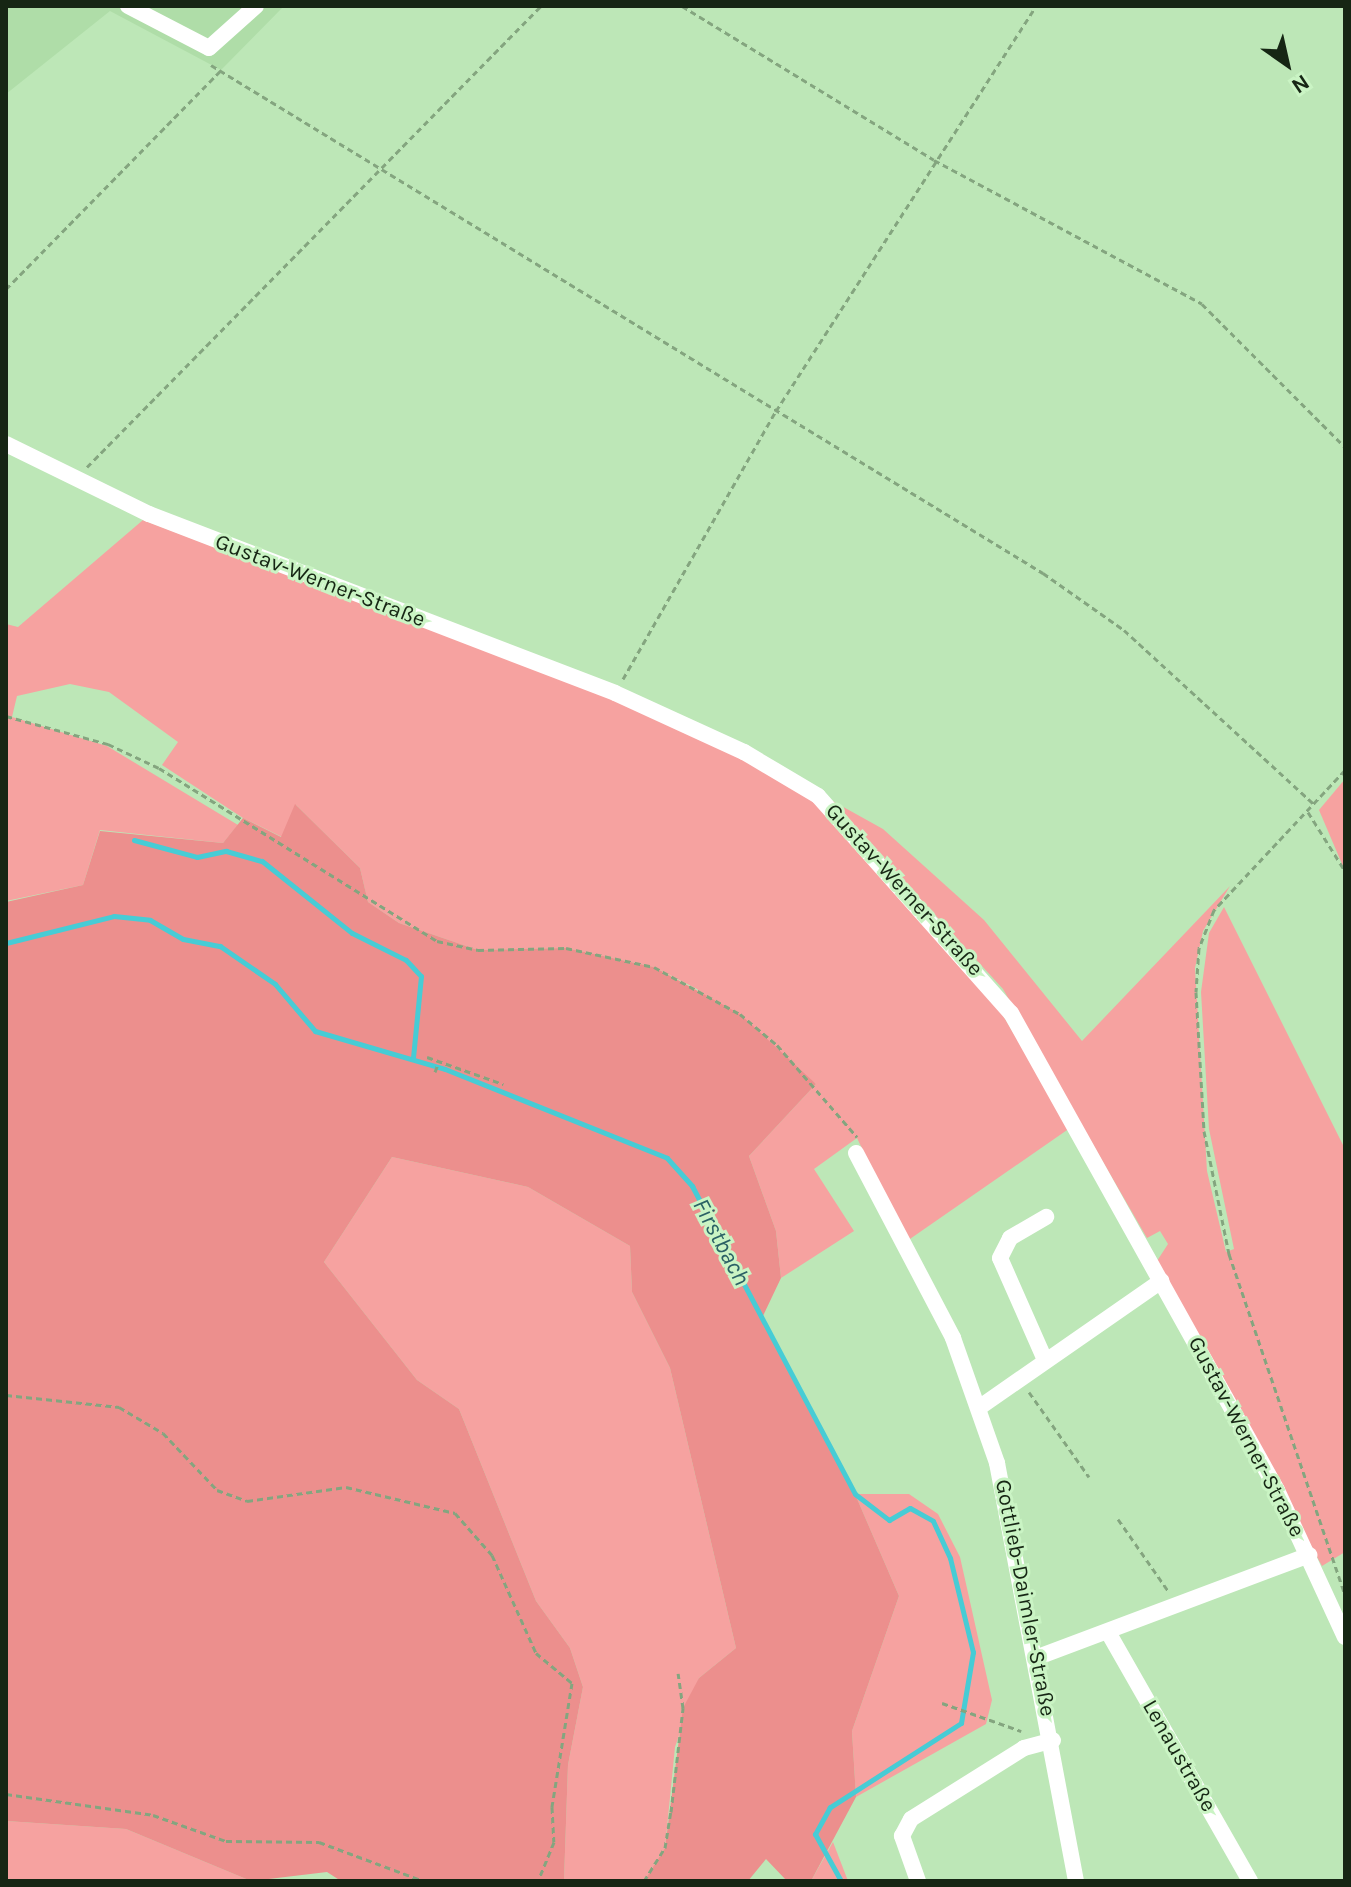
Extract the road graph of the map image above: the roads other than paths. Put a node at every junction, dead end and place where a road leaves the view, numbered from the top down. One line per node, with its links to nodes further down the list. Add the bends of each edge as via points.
1 (128, 6): 2 (street, via 209,48)
2 (256, 6)
3 (6, 444): 6 (street, Gustav-Werner-Straße, via 249,553 615,693 782,772 835,812 997,993)
4 (856, 1153): 8 (street, Gottlieb-Daimler-Straße, via 907,1241)
5 (1046, 1217): 7 (street, via 1010,1238 1000,1258)
6 (1161, 1281): 7 (street); 9 (street, Gustav-Werner-Straße)
7 (1045, 1360): 8 (street)
8 (980, 1407): 12 (street, Gottlieb-Daimler-Straße, via 1013,1520)
9 (1309, 1555): 10 (street); 11 (street, Gustav-Werner-Straße)
10 (1108, 1632): 12 (street); 16 (street, Lenaustraße)
11 (1345, 1637)
12 (1038, 1657): 13 (street, Gottlieb-Daimler-Straße)
13 (1045, 1742): 14 (street, via 904,1826); 15 (street, Gottlieb-Daimler-Straße)
14 (918, 1881)
15 (1076, 1881)
16 (1250, 1881)

